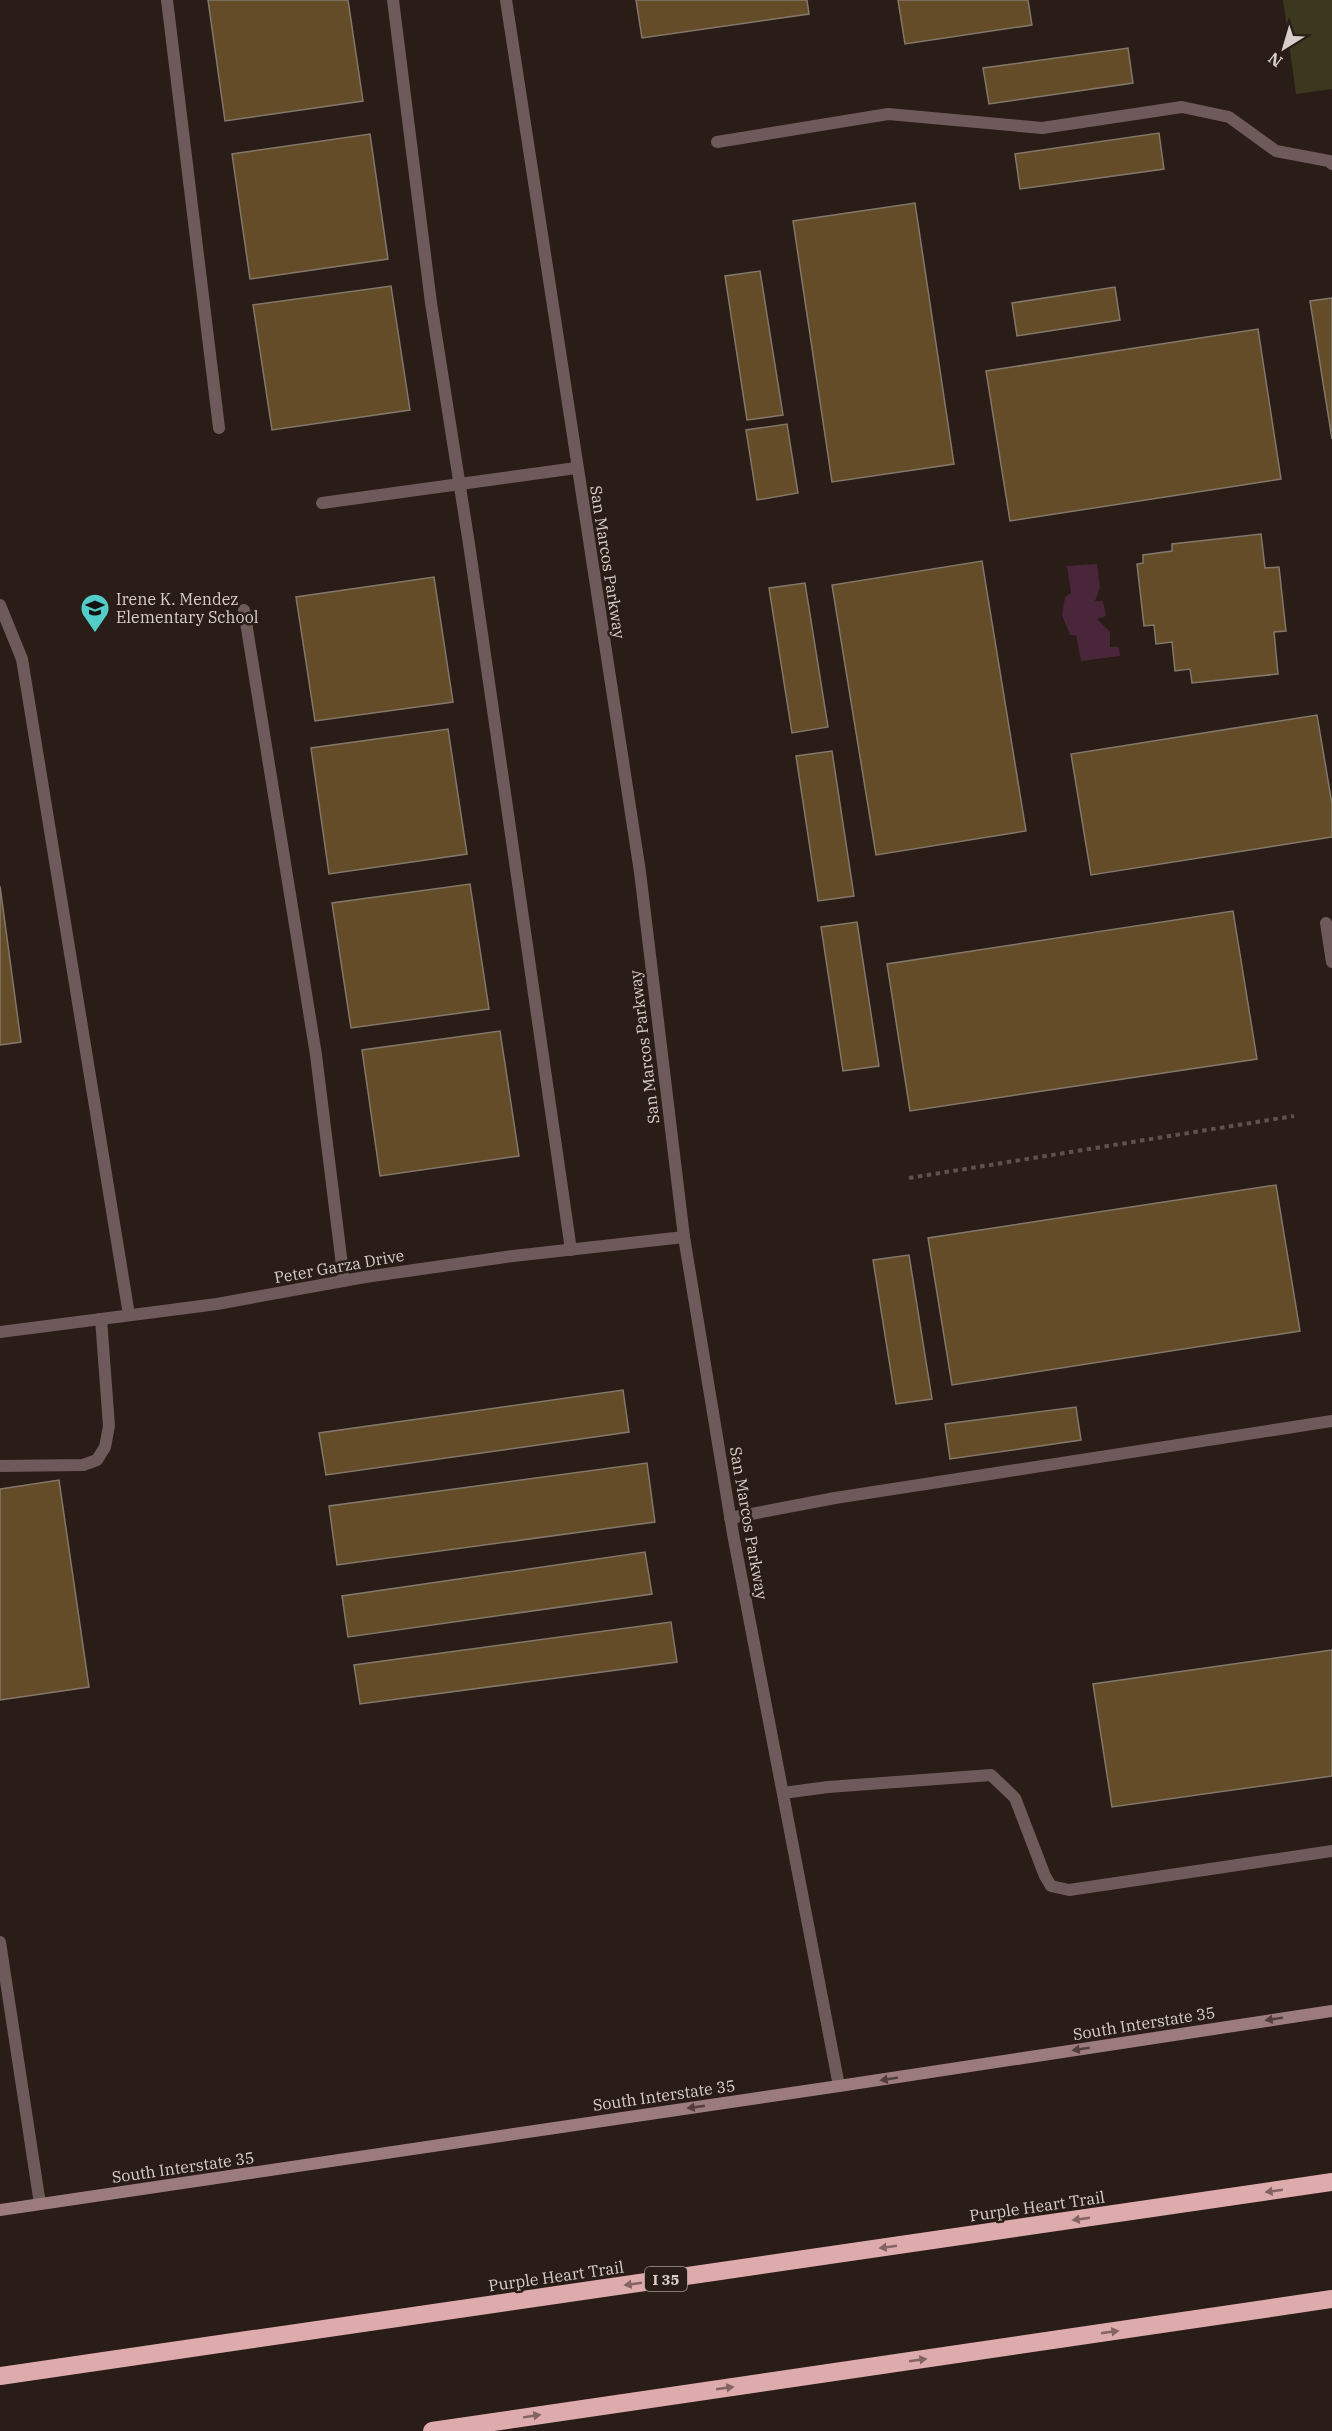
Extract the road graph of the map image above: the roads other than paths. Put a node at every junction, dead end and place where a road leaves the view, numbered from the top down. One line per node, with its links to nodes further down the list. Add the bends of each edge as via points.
1 (166, 0): 6 (street)
2 (393, 0): 8 (street, via 431,303)
3 (506, 0): 7 (street, San Marcos Parkway)
4 (717, 142): 5 (street, via 888,114 1042,128 1182,107 1229,117 1276,151)
5 (1331, 162)
6 (219, 428)
7 (576, 468): 8 (street); 14 (street, San Marcos Parkway, via 640,872)
8 (460, 483): 9 (street); 15 (street)
9 (322, 503)
10 (0, 605): 17 (street, via 22,659)
11 (244, 610): 16 (street, via 316,1055)
12 (1326, 923): 13 (street)
13 (1332, 963)
14 (684, 1237): 15 (street, Peter Garza Drive); 22 (street, San Marcos Parkway)
15 (571, 1250): 16 (street, Peter Garza Drive)
16 (344, 1281): 17 (street, Peter Garza Drive)
17 (129, 1315): 18 (street, Peter Garza Drive)
18 (101, 1319): 19 (street, Peter Garza Drive); 21 (street, via 109,1426 105,1447 97,1460 83,1465)
19 (0, 1332)
20 (1332, 1421): 22 (street)
21 (0, 1466)
22 (730, 1518): 23 (street, San Marcos Parkway)
23 (783, 1793): 24 (street, via 828,1786 991,1775 1015,1798 1045,1876 1052,1886 1069,1890); 27 (street, San Marcos Parkway)
24 (1332, 1851)
25 (0, 1942): 29 (street)
26 (1332, 2010): 27 (main road, South Interstate 35, one-way to 27)
27 (839, 2086): 29 (main road, South Interstate 35, one-way to 29)
28 (1332, 2182): 32 (highway, Purple Heart Trail / I 35, one-way to 32)
29 (40, 2204): 30 (main road, South Interstate 35)
30 (0, 2210)
31 (1332, 2299): 33 (highway, one-way to 31)
32 (0, 2376)
33 (432, 2431)

